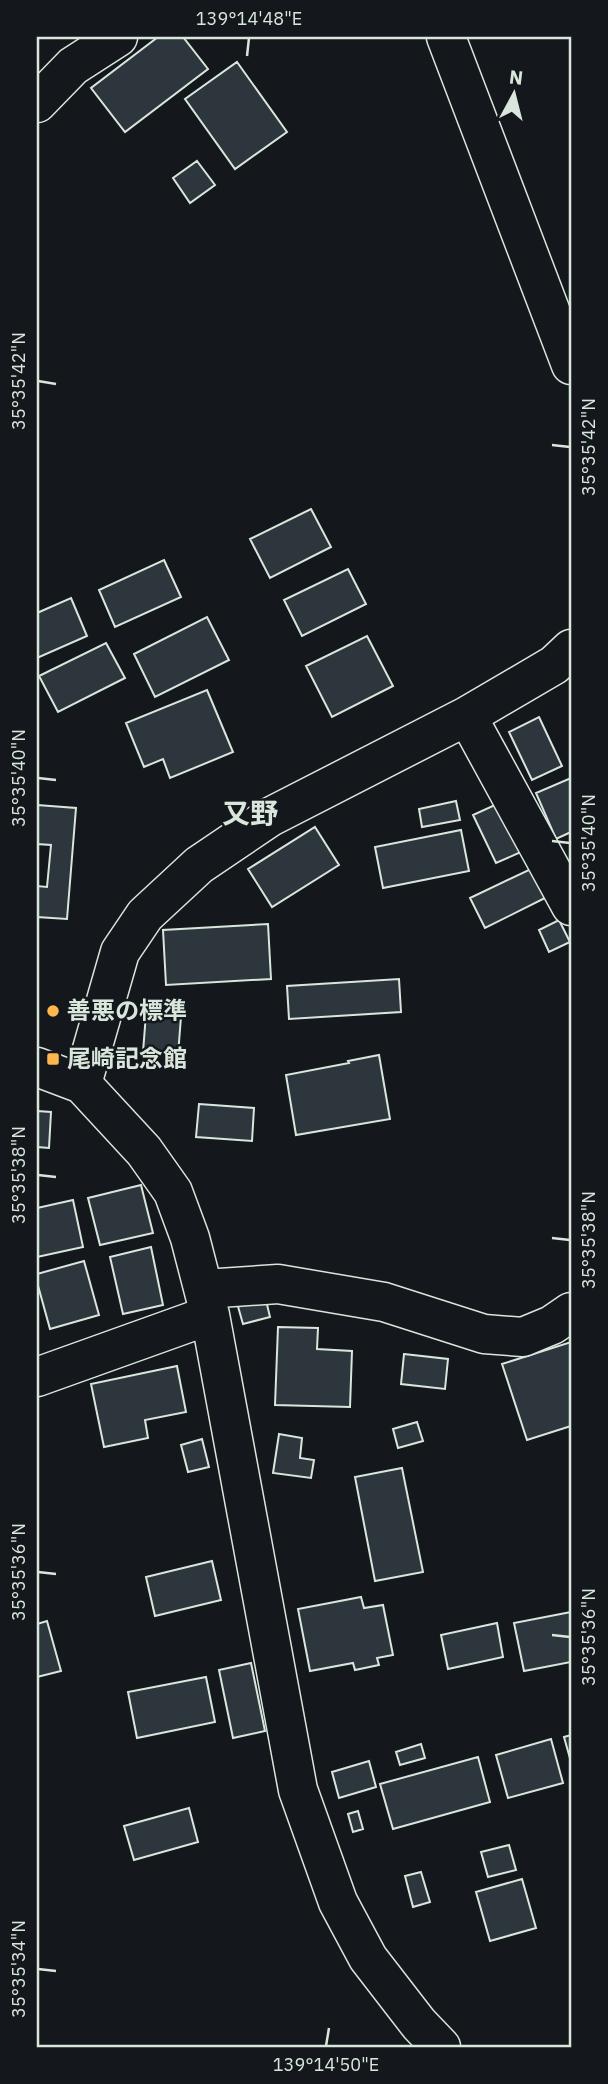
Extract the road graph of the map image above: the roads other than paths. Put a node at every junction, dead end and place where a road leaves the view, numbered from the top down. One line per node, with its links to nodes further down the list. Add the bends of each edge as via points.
1 (118, 37): 3 (street, via 73,66)
2 (446, 37): 4 (street)
3 (37, 103)
4 (571, 365)
5 (571, 649): 6 (street, via 554,666)
6 (467, 716): 7 (street); 9 (street, via 270,817 199,865 145,915 120,952)
7 (571, 906)
8 (37, 1067): 9 (street)
9 (82, 1084): 10 (street, via 144,1151 173,1192)
10 (207, 1302): 11 (street, via 278,1284 384,1302 484,1334 523,1337); 12 (street); 13 (street, via 298,1790 338,1902 369,1958)
11 (571, 1312)
12 (37, 1377)
13 (441, 2047)

